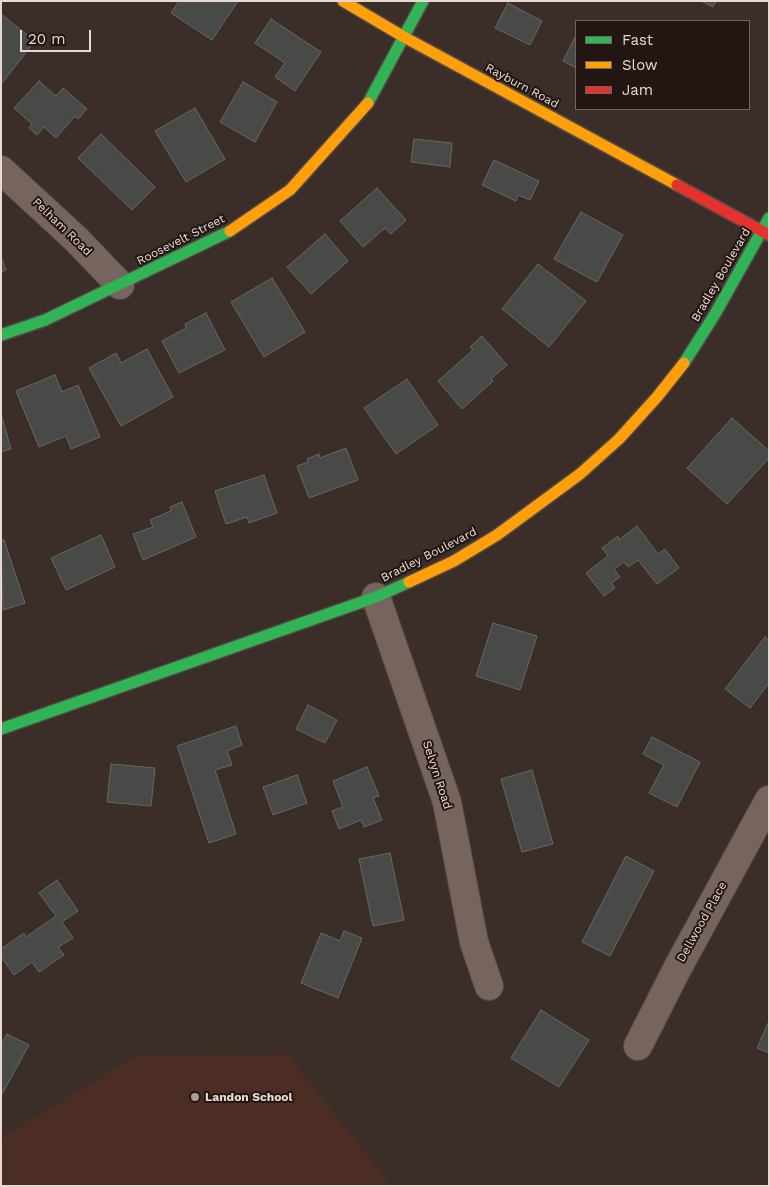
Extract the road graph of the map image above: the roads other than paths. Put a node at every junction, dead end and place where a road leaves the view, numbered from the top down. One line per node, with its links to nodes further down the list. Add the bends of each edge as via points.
1 (342, 1): 3 (street, Rayburn Road)
2 (423, 1): 3 (street, Roosevelt Street)
3 (404, 37): 6 (street, Rayburn Road); 7 (street, Roosevelt Street, via 368,103 290,190 222,237)
4 (1, 170): 7 (street, Pelham Road, via 76,239)
5 (769, 218): 6 (street, Bradley Boulevard)
6 (766, 233): 9 (street, Bradley Boulevard, via 691,353 619,439 565,487 498,535 454,561)
7 (120, 285): 8 (street, Roosevelt Street, via 45,320)
8 (1, 335)
9 (376, 597): 10 (street, Bradley Boulevard); 12 (street, Selvyn Road, via 448,802 474,942)
10 (1, 729)
11 (769, 800): 13 (street, Dellwood Place, via 676,969)
12 (488, 986)
13 (638, 1046)

